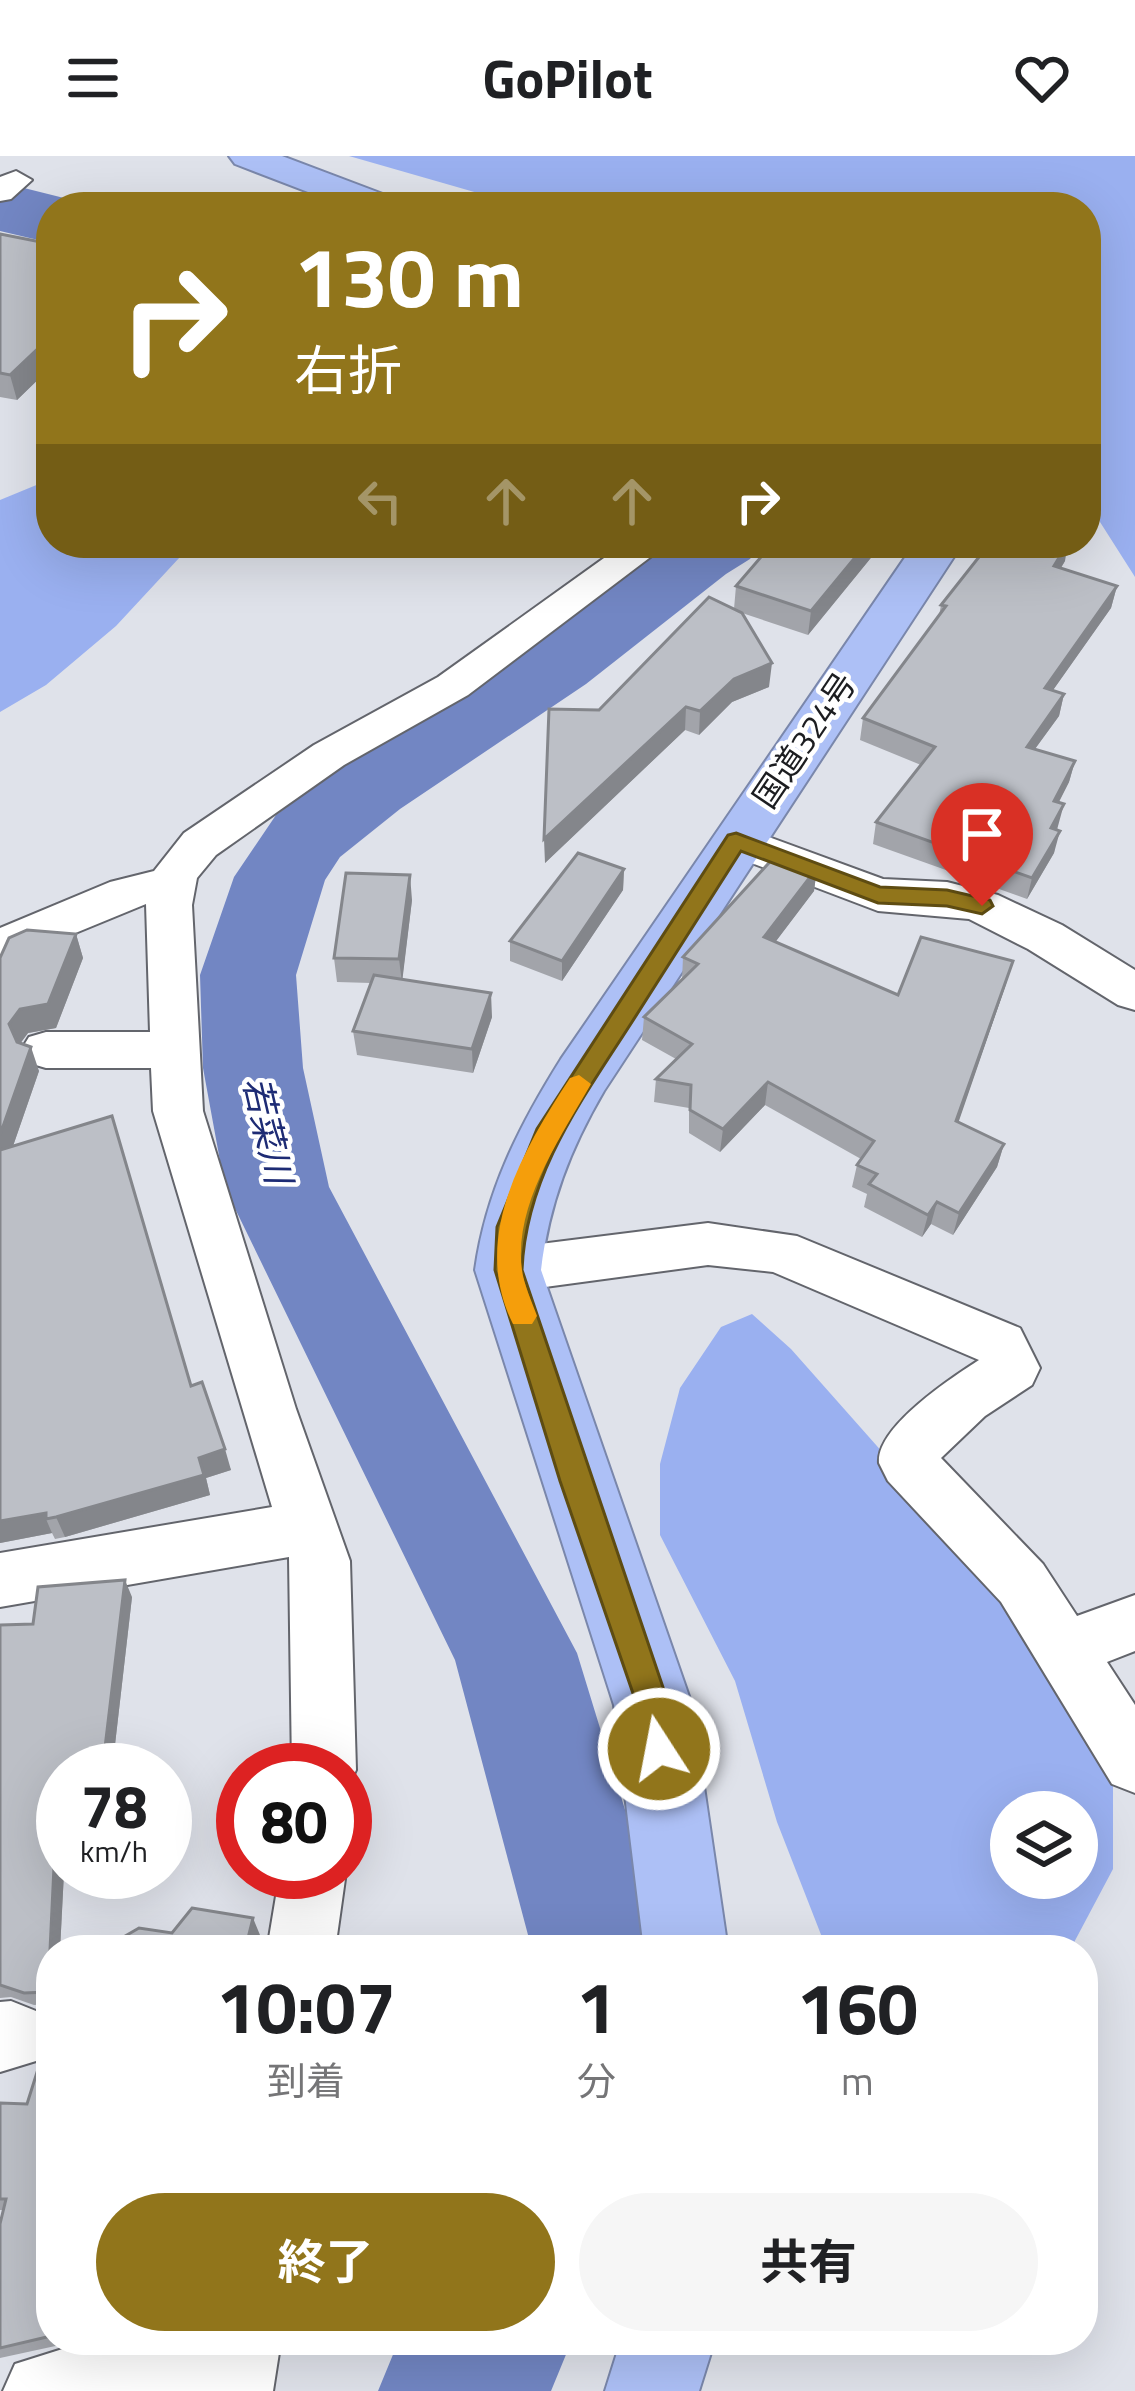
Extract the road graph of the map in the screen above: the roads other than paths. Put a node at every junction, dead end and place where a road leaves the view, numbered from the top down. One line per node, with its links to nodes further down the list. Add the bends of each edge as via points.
1 (248, 156): 2 (highway)
2 (343, 192)
3 (629, 558): 6 (street, via 453,686 230,822 200,844)
4 (929, 558): 5 (highway, 国道324号)
5 (736, 840): 8 (street, via 878,895 982,906); 11 (highway, 国道324号, via 546,1136 510,1227)
6 (174, 883): 7 (street, via 126,893); 10 (street)
7 (0, 947)
8 (1135, 992)
9 (46, 1050): 10 (street)
10 (175, 1050): 12 (street, via 178,1111)
11 (508, 1270): 15 (street, via 708,1244 778,1251 1000,1344 1012,1368 964,1399 908,1453 908,1463 1022,1583); 20 (highway, 国道324号, via 653,1705)
12 (309, 1527): 13 (street); 16 (street, via 320,1561)
13 (0, 1580)
14 (1135, 1623): 15 (street)
15 (1064, 1649): 17 (street)
16 (323, 1743)
17 (1135, 1762)
18 (309, 1899): 19 (street)
19 (303, 1935)
20 (684, 1935)
21 (663, 2355): 24 (highway)
22 (239, 2361): 23 (street)
23 (42, 2391)
24 (652, 2391)

